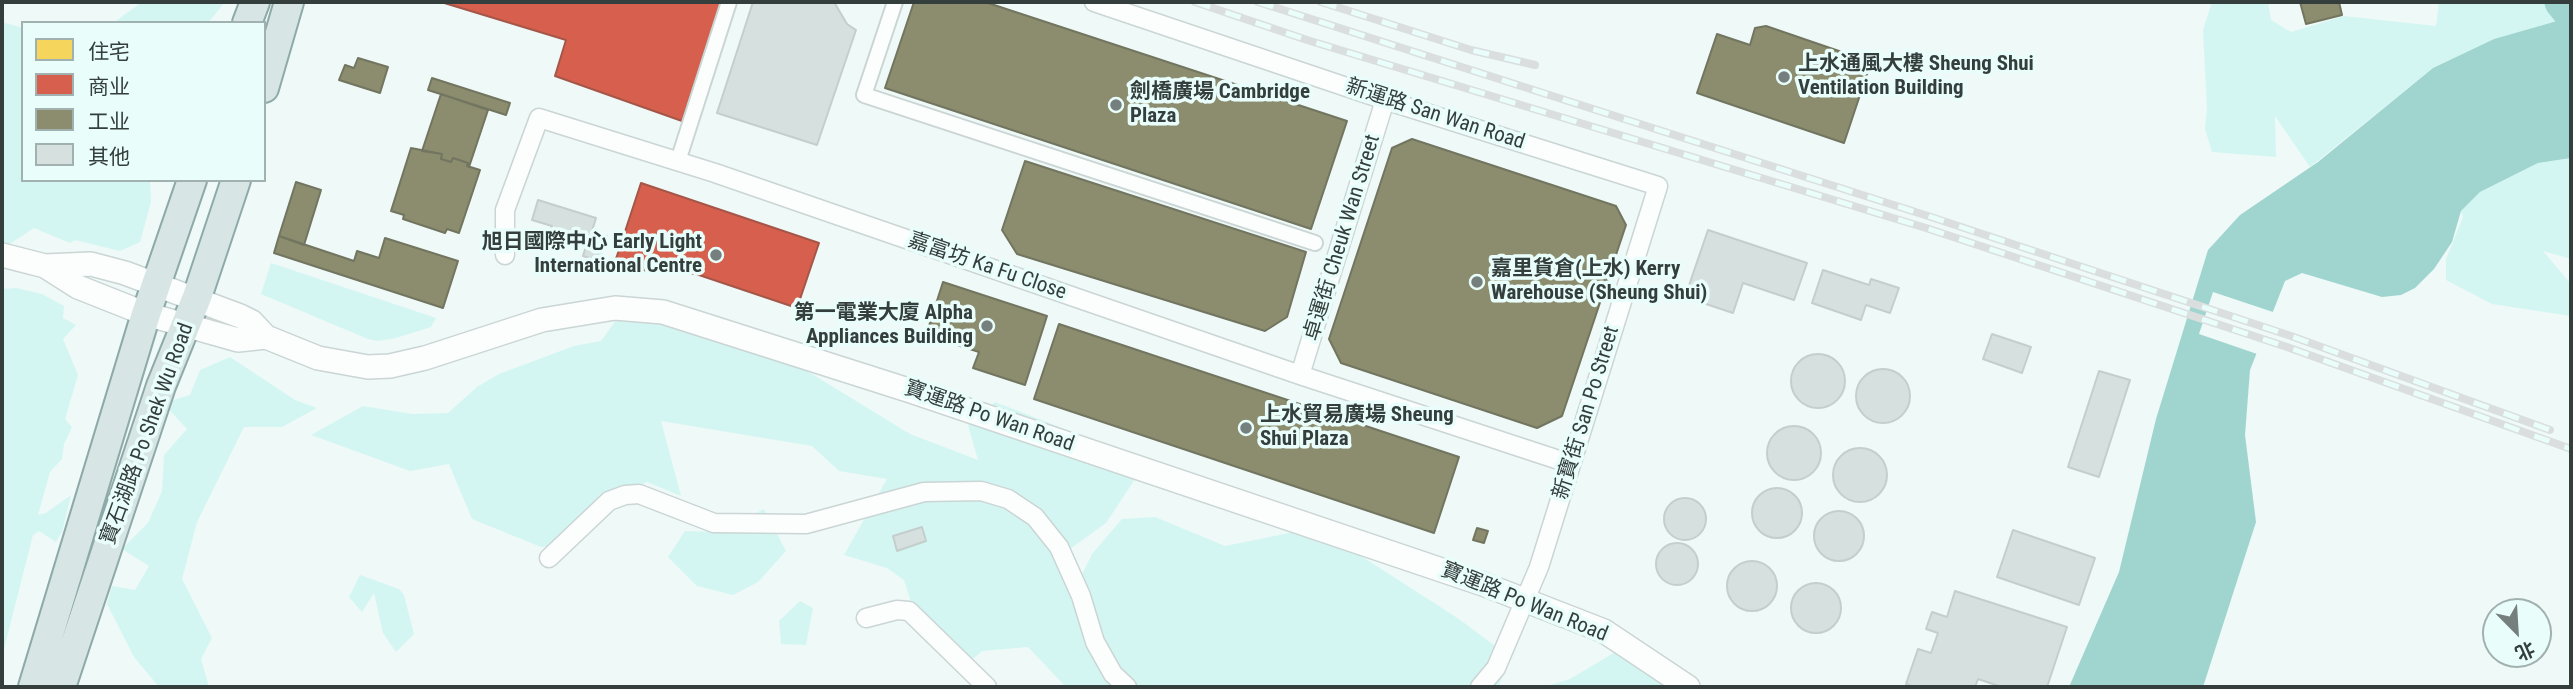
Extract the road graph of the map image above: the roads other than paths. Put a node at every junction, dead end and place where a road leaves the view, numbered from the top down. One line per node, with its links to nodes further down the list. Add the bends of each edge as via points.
1 (255, 2): 6 (main road)
2 (289, 2): 7 (main road)
3 (729, 2): 9 (street)
4 (895, 2): 13 (street, via 864,95)
5 (1094, 2): 8 (street, 新運路 San Wan Road)
6 (248, 21)
7 (266, 81)
8 (1385, 100): 12 (street, 新運路 San Wan Road); 22 (street, 卓運街 Cheuk Wan Street)
9 (678, 161): 15 (street, 嘉富坊 Ka Fu Close, via 539,118 505,211); 22 (street, 嘉富坊 Ka Fu Close)
10 (191, 182): 17 (main road, 寶石湖路 Po Shek Wu Road)
11 (235, 182): 18 (main road, 寶石湖路 Po Shek Wu Road)
12 (1658, 186): 23 (street, 新寶街 San Po Street)
13 (1315, 243)
14 (2, 255): 16 (street, 寶運路 Po Wan Road)
15 (505, 255)
16 (45, 266): 17 (street, 寶運路 Po Wan Road, via 91,264); 19 (street, 寶運路 Po Wan Road, via 78,287)
17 (156, 283): 18 (street, 寶運路 Po Wan Road); 19 (main road, 寶石湖路 Po Shek Wu Road)
18 (197, 297): 20 (main road, 寶石湖路 Po Shek Wu Road); 21 (street, 寶運路 Po Wan Road, via 252,322)
19 (146, 314): 20 (street, 寶運路 Po Wan Road); 27 (main road, 寶石湖路 Po Shek Wu Road)
20 (186, 325): 21 (street, 寶運路 Po Wan Road, via 238,340); 28 (main road, 寶石湖路 Po Shek Wu Road, via 161,386)
21 (266, 337): 25 (street, 寶運路 Po Wan Road, via 342,364 390,366 542,320 615,309 663,312 911,391)
22 (1300, 376): 23 (street, 嘉富坊 Ka Fu Close)
23 (1571, 464): 25 (street, 新寶街 San Po Street)
24 (549, 558): 30 (street, via 609,501 625,495 639,494 714,523 806,524 924,492 981,491 1008,499 1035,517 1059,547 1095,642 1113,674)
25 (1526, 600): 31 (street, 新寶街 San Po Street, via 1496,668); 32 (street, 寶運路 Po Wan Road, via 1604,631)
26 (866, 618): 29 (street, via 909,611)
27 (33, 687)
28 (61, 687)
29 (987, 687)
30 (1127, 687)
31 (1480, 687)
32 (1688, 687)

